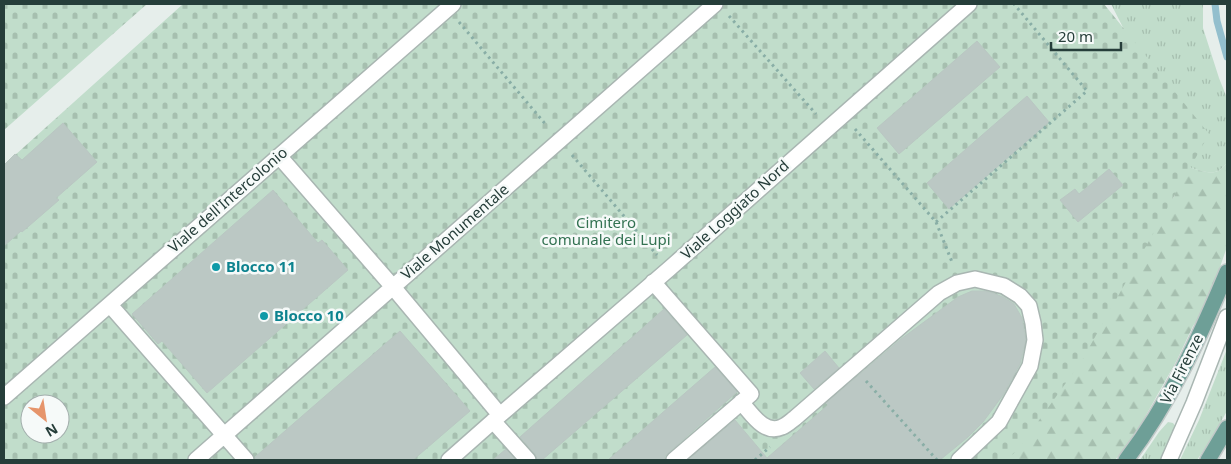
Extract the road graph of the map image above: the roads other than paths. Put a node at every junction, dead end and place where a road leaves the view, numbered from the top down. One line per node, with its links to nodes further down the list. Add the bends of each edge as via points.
1 (453, 4): 4 (street, Viale dell'Intercolonio)
2 (969, 4): 6 (street, Viale Loggiato Nord)
3 (720, 7): 7 (street, Viale Monumentale)
4 (279, 156): 7 (street); 8 (street, Viale dell'Intercolonio)
5 (1227, 272): 21 (main road, Via Firenze, via 1190,356 1153,423)
6 (654, 282): 11 (street, via 751,394); 12 (street, Viale Loggiato Nord)
7 (393, 287): 12 (street); 14 (street, Viale Monumentale)
8 (110, 305): 10 (street, Viale dell'Intercolonio); 14 (street)
9 (1227, 317): 22 (street, Via Firenze)
10 (4, 397)
11 (741, 402): 19 (street); 20 (street, via 769,429 782,428 939,293 975,279 1004,286 1029,306 1035,340 1030,366 999,422)
12 (496, 418): 17 (street, Viale Loggiato Nord); 18 (street)
13 (1227, 428): 23 (main road)
14 (224, 435): 15 (street, Viale Monumentale); 16 (street)
15 (196, 460)
16 (246, 460)
17 (449, 460)
18 (528, 460)
19 (674, 460)
20 (959, 460)
21 (1126, 460)
22 (1169, 460)
23 (1208, 460)

